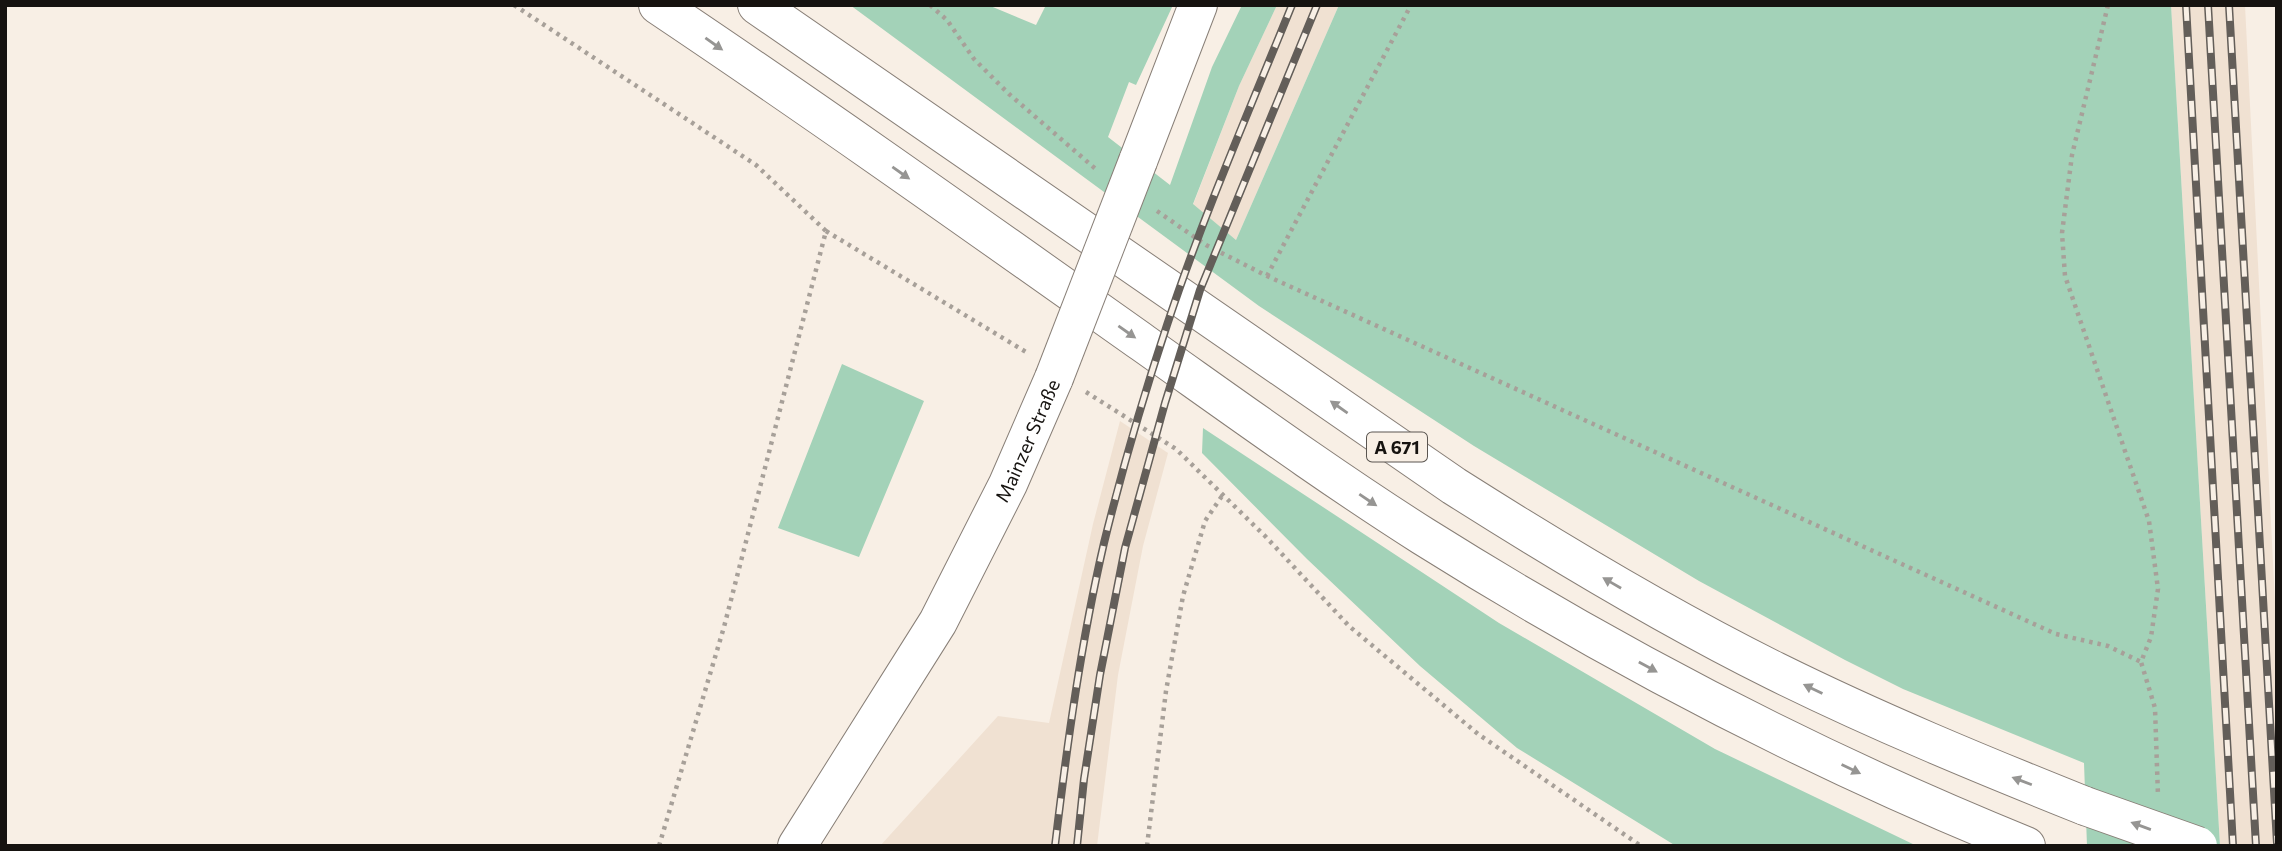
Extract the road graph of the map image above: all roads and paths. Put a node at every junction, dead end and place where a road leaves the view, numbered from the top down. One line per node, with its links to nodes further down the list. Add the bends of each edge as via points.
1 (514, 5): 13 (path, via 756,165 827,231 724,627)
2 (658, 5): 17 (main road, one-way to 17, via 1421,535 1649,668 1756,724)
3 (757, 5): 18 (main road, A 671, one-way to 3, bridge, via 2085,806 1910,734 1673,618 1562,554 1412,457)
4 (930, 5): 8 (path, via 947,20 974,60 1009,94)
5 (1198, 5): 8 (main road, Mainzer Straße)
6 (1411, 5): 10 (path)
7 (2108, 5): 11 (path, via 2072,155 2062,233 2065,276 2149,521 2158,589 2151,637)
8 (1122, 168): 14 (main road, Mainzer Straße, bridge, via 1054,379 1008,484 938,622)
9 (1150, 207): 10 (path, via 1206,245)
10 (1267, 276): 11 (path, via 2056,634 2108,646)
11 (2141, 662): 12 (path, via 2155,708)
12 (2158, 797)
13 (659, 846)
14 (797, 846)
15 (1147, 846): 16 (path, via 1183,596 1205,521 1222,496 1359,635 1478,734)
16 (1641, 846)
17 (2026, 846)
18 (2198, 846)

